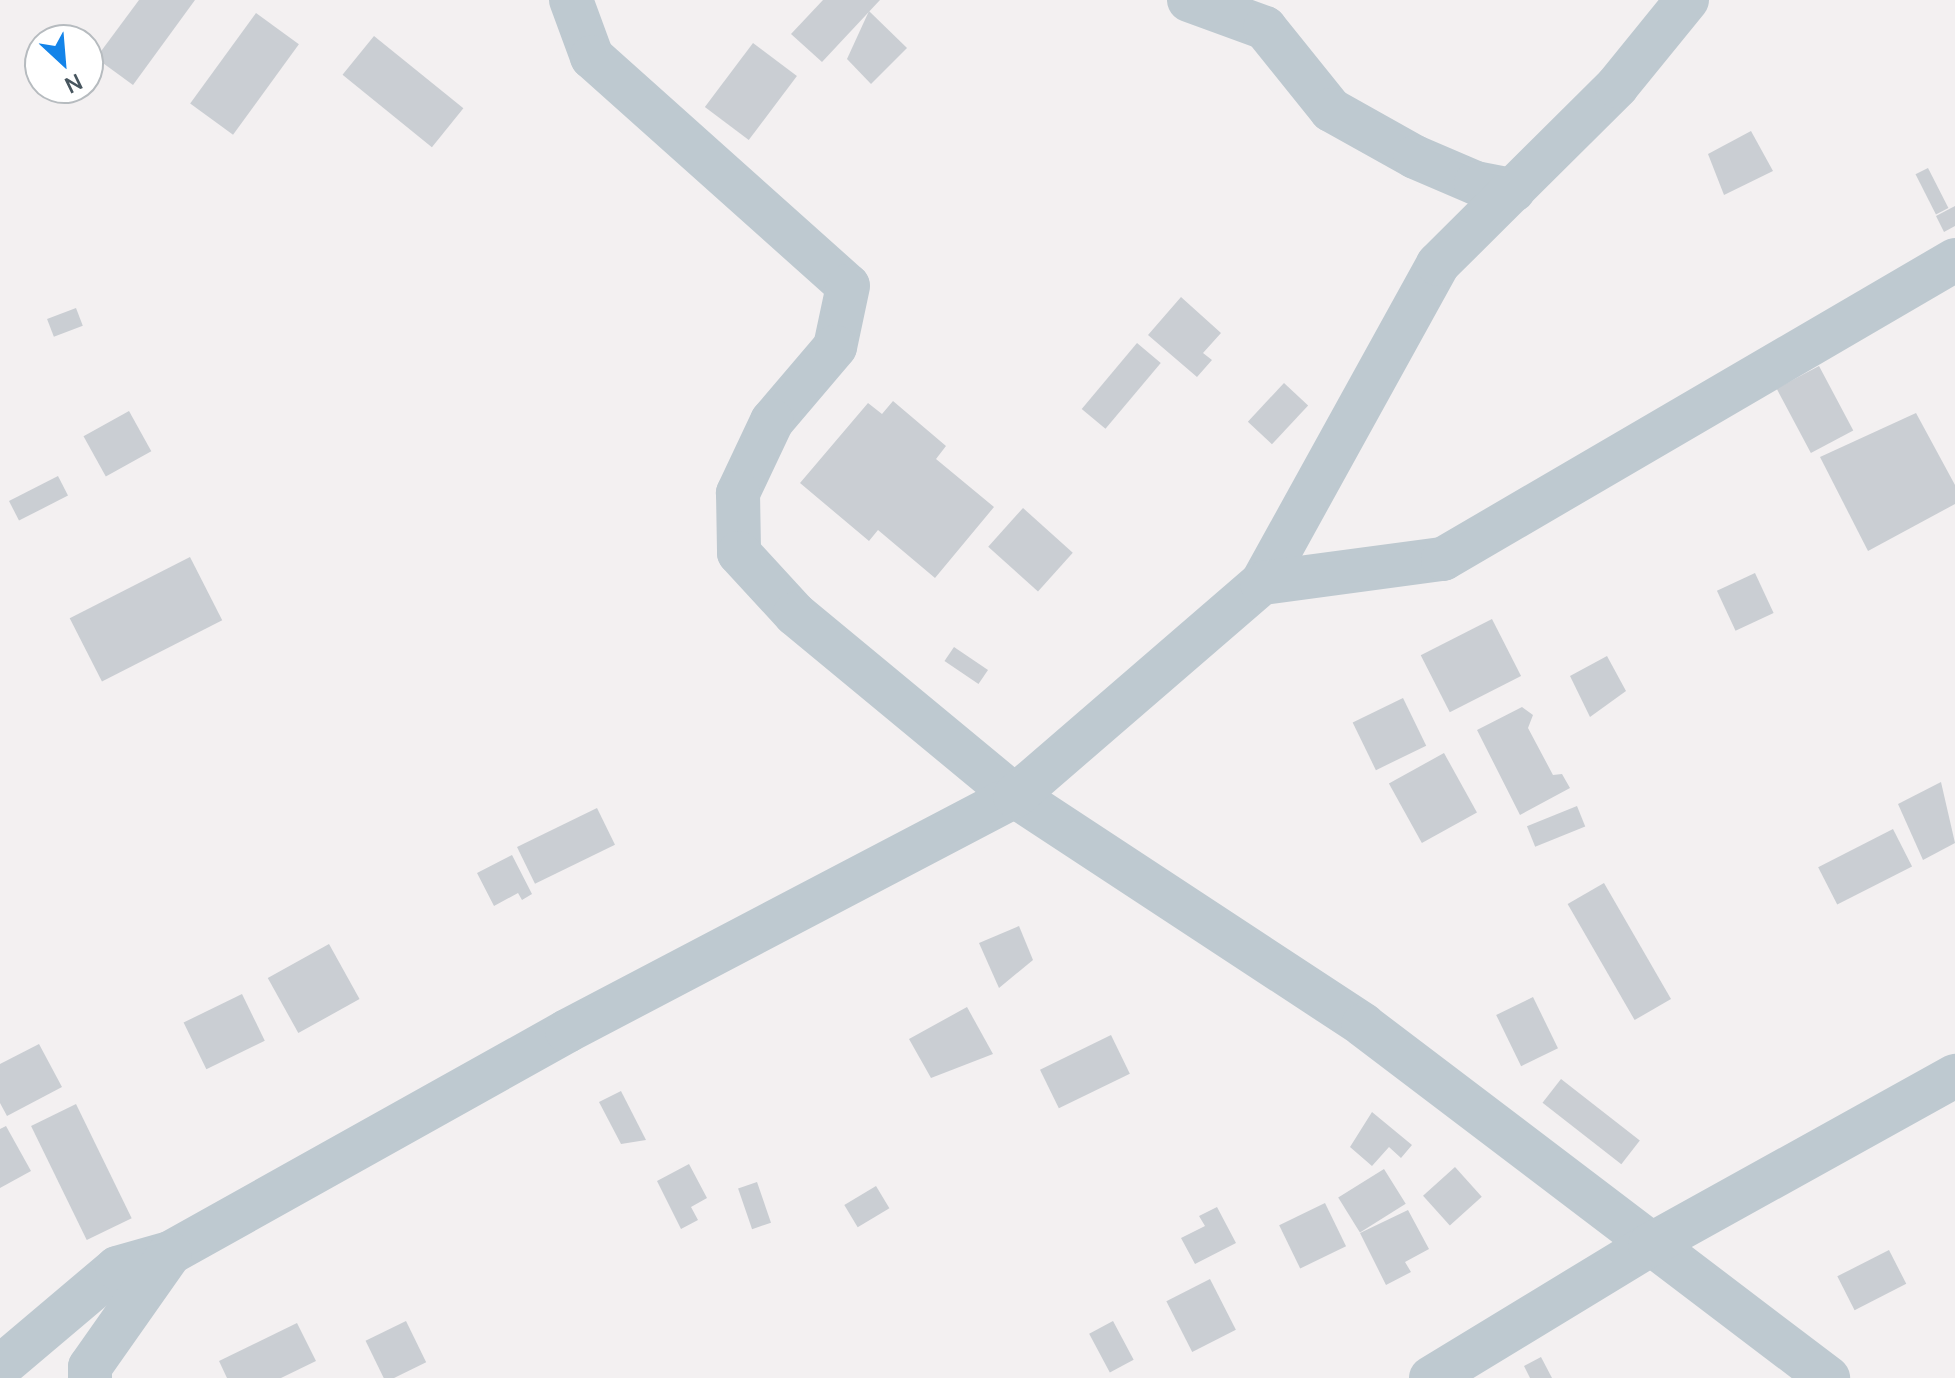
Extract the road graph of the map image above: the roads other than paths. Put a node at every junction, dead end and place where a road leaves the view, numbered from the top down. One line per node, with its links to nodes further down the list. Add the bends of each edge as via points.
1 (571, 0): 7 (street, via 592,57 848,286 835,347 772,421 738,493 739,553 795,614)
2 (1189, 0): 4 (street, via 1265,28 1331,110 1427,162 1476,183)
3 (1687, 0): 4 (street, via 1617,86)
4 (1513, 190): 6 (street, via 1438,264)
5 (1955, 260): 6 (street, via 1443,559)
6 (1262, 583): 7 (street)
7 (1015, 796): 9 (street, via 1363,1025); 10 (street, via 567,1031)
8 (1955, 1076): 9 (street)
9 (1650, 1245): 13 (street); 14 (street)
10 (170, 1253): 11 (street, via 117,1268); 12 (street, via 90,1367)
11 (0, 1367)
12 (90, 1378)
13 (1431, 1378)
14 (1828, 1378)

